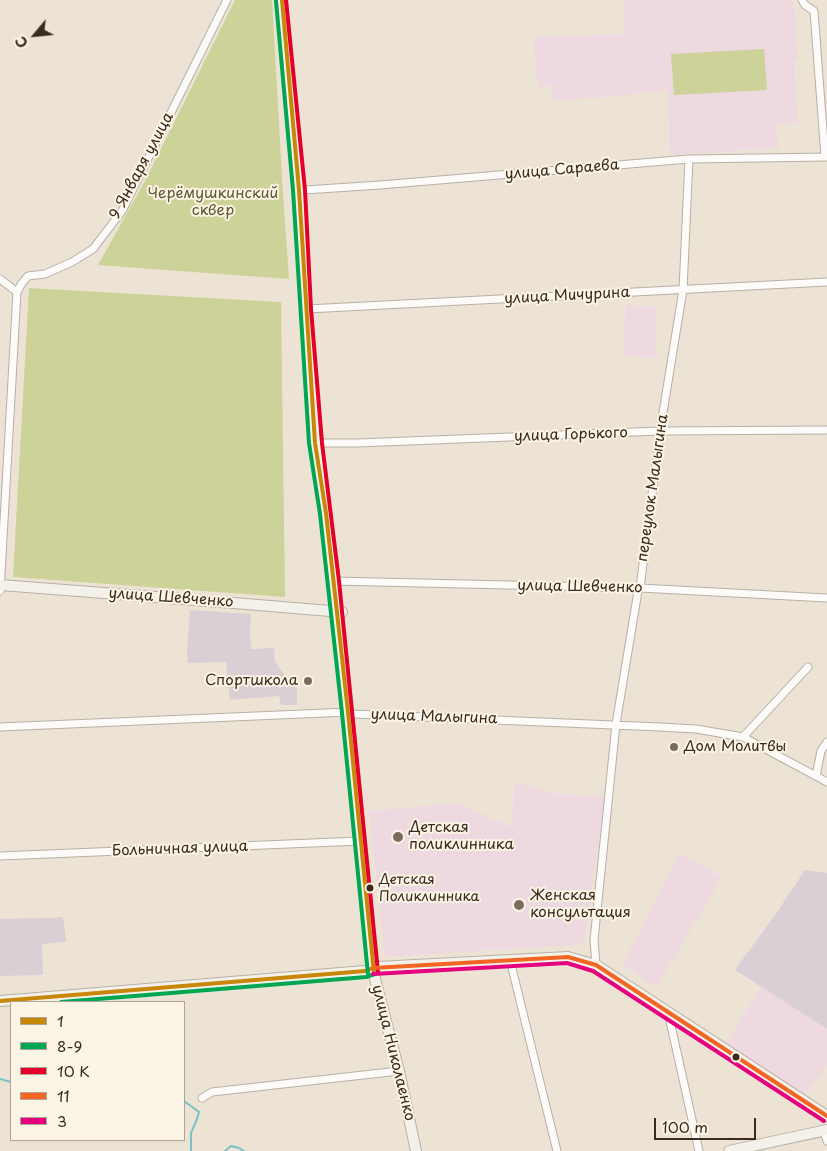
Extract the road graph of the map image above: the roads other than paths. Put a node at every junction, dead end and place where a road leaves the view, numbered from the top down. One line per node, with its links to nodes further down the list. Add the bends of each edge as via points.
1 (227, 0): 10 (street, 9 Января улица, via 122,211 93,249 45,274 28,276)
2 (284, 0): 6 (main road, улица Николаенко)
3 (802, 0): 4 (street, via 814,11)
4 (826, 157): 5 (street, улица Сараева)
5 (689, 159): 6 (street, улица Сараева); 9 (street, переулок Малыгина)
6 (302, 192): 11 (main road, улица Николаенко)
7 (0, 280): 10 (street)
8 (827, 282): 9 (street, улица Мичурина)
9 (683, 290): 11 (street, улица Мичурина); 13 (street, переулок Малыгина)
10 (17, 292): 16 (street)
11 (309, 309): 14 (main road, улица Николаенко)
12 (827, 430): 13 (street, улица Горького)
13 (660, 431): 14 (street, улица Горького); 17 (street, переулок Малыгина)
14 (318, 443): 15 (main road, улица Николаенко)
15 (336, 581): 17 (street, улица Шевченко); 20 (main road, улица Николаенко)
16 (0, 585): 18 (street); 20 (main road, улица Шевченко)
17 (640, 588): 19 (street, улица Шевченко); 23 (street, переулок Малыгина)
18 (0, 591)
19 (827, 598)
20 (339, 612): 22 (main road, улица Николаенко)
21 (808, 666): 25 (street)
22 (350, 713): 23 (street, улица Малыгина); 24 (street, улица Малыгина); 29 (main road, улица Николаенко); 33 (main road, улица Николаенко)
23 (616, 724): 25 (street, улица Малыгина, via 696,729); 32 (street, переулок Малыгина, via 594,940)
24 (0, 727)
25 (743, 737): 27 (street, улица Малыгина)
26 (827, 742): 27 (street, via 821,751)
27 (816, 776): 28 (street, улица Малыгина)
28 (827, 782)
29 (360, 841): 30 (street, Больничная улица); 33 (main road, улица Николаенко)
30 (0, 856)
31 (510, 962): 32 (main road, via 568,957); 33 (main road); 35 (main road, via 567,960 594,968); 41 (street)
32 (596, 965): 35 (main road)
33 (374, 972): 34 (main road); 36 (main road, улица Николаенко)
34 (0, 1001)
35 (669, 1015): 38 (main road); 42 (street)
36 (399, 1071): 37 (street, via 212,1092); 40 (main road, улица Николаенко)
37 (202, 1098)
38 (827, 1117)
39 (826, 1134): 43 (main road)
40 (416, 1151)
41 (557, 1151)
42 (699, 1151)
43 (728, 1151)

